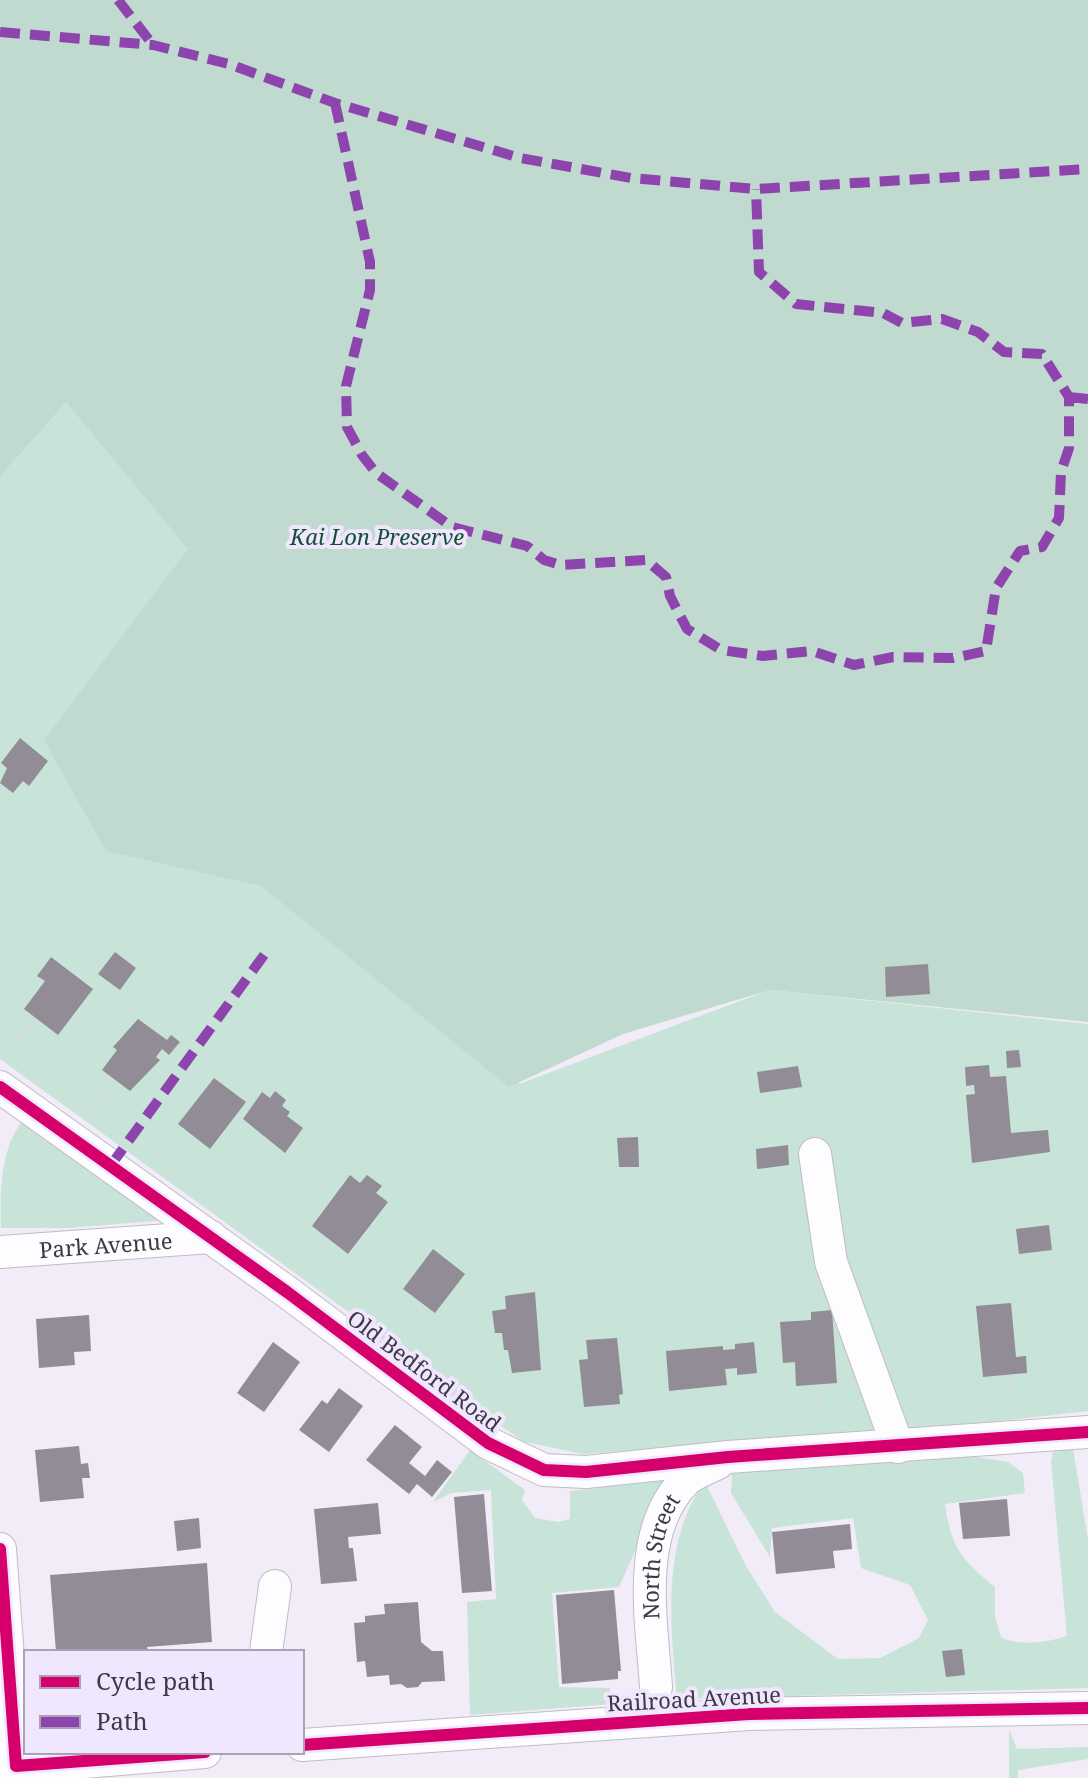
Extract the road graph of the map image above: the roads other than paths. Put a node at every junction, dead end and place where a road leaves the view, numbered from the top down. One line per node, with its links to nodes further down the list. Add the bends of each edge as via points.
1 (1, 1087): 3 (street, Old Bedford Road)
2 (815, 1154): 6 (street, via 831,1262)
3 (211, 1237): 4 (street, Park Avenue); 7 (street, Old Bedford Road, via 488,1443 544,1470 586,1472)
4 (0, 1252)
5 (1088, 1432): 6 (street, Old Bedford Road)
6 (898, 1447): 7 (street, Old Bedford Road)
7 (716, 1459): 11 (street, North Street, via 687,1479 665,1508 653,1545)
8 (0, 1549): 13 (street)
9 (275, 1586): 10 (street)
10 (266, 1650)
11 (656, 1687)
12 (1088, 1708): 14 (street, Railroad Avenue, via 690,1717)
13 (13, 1721): 16 (street)
14 (304, 1745)
15 (180, 1754): 16 (street)
16 (8, 1768)

